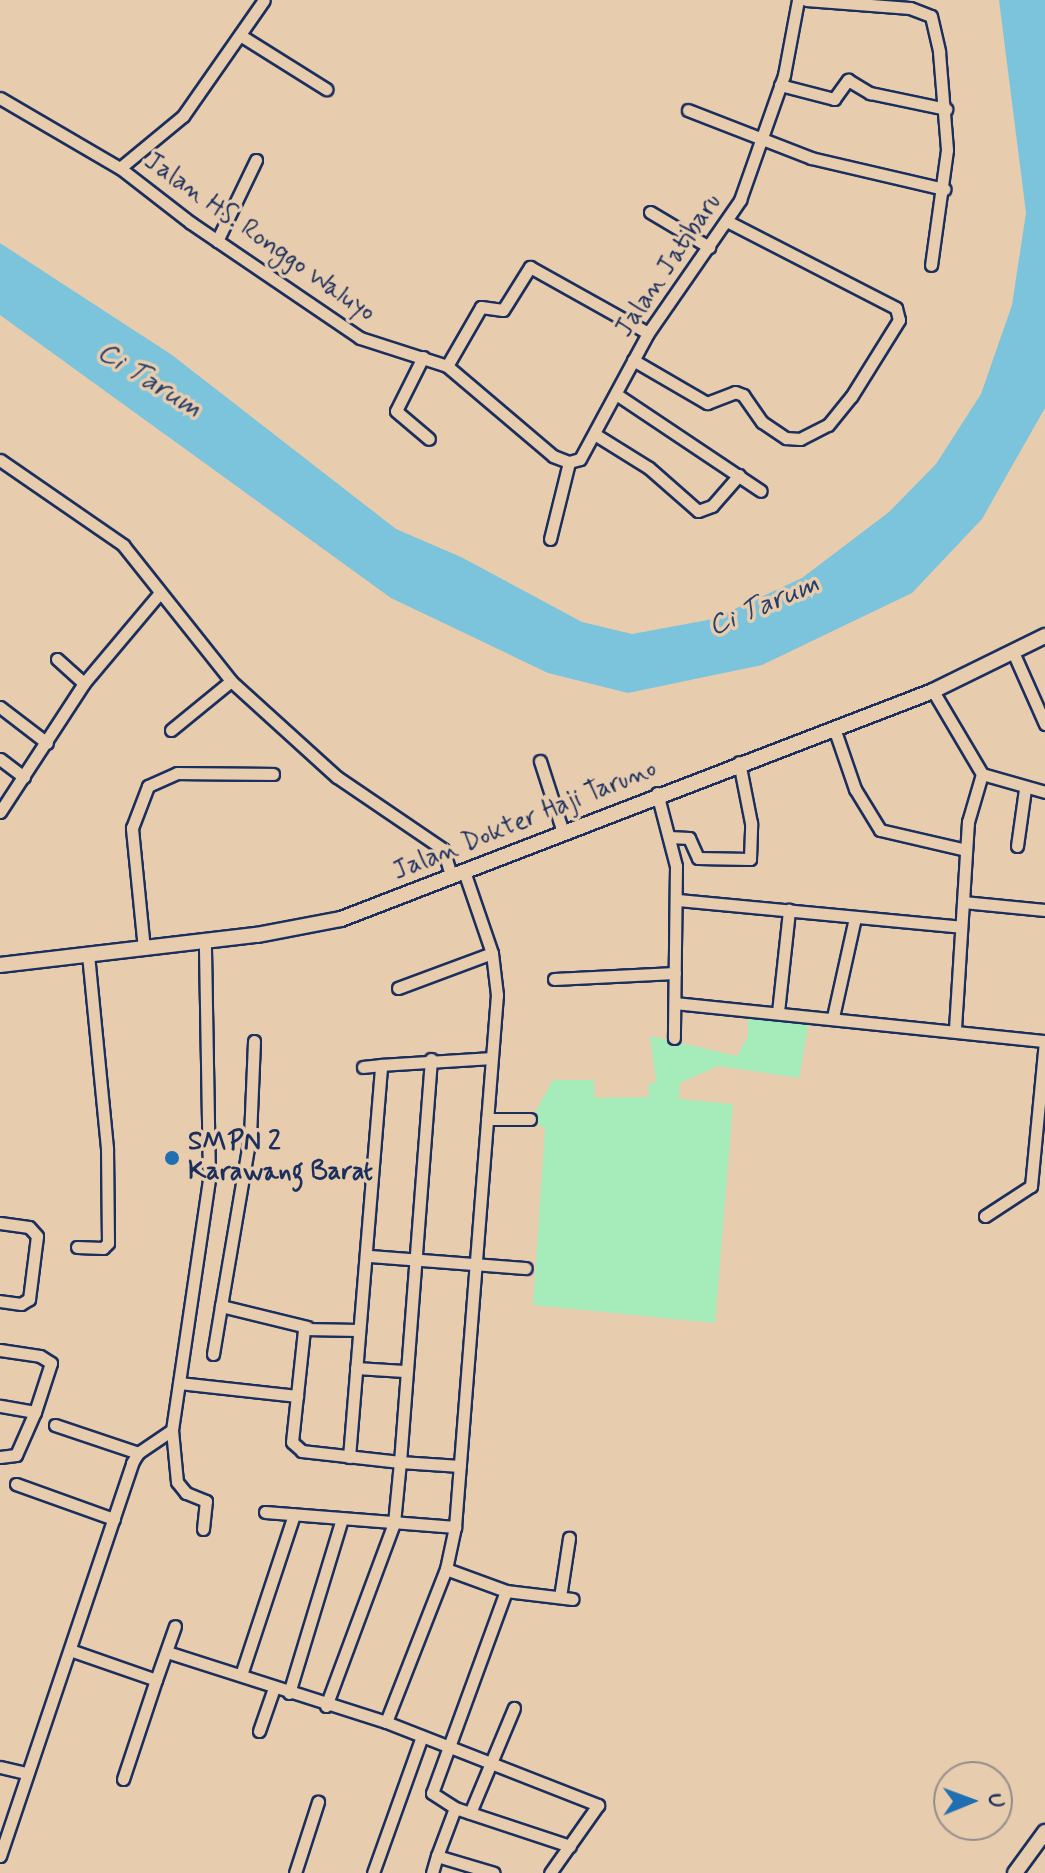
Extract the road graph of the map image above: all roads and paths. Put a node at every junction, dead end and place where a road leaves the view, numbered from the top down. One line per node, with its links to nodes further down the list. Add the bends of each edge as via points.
1 (264, 0): 4 (street)
2 (798, 0): 5 (street, Jalan Jatibaru)
3 (806, 0): 8 (street, via 924,10 935,25)
4 (240, 35): 6 (street); 12 (street, via 183,116)
5 (780, 85): 8 (street, via 834,99 848,80 870,93); 10 (street, Jalan Jatibaru)
6 (326, 89)
7 (0, 98): 12 (street, Jalan HS. Ronggo Waluyo)
8 (946, 109): 13 (street)
9 (688, 110): 10 (street)
10 (764, 143): 13 (street); 15 (street, Jalan Jatibaru)
11 (256, 160): 16 (street)
12 (120, 168): 16 (street, Jalan HS. Ronggo Waluyo)
13 (944, 189): 18 (street)
14 (650, 212): 17 (street)
15 (727, 221): 17 (street, Jalan Jatibaru); 21 (street, via 896,308 899,320 851,397 828,425 800,439 786,438 762,422 743,395 735,392 707,403)
16 (217, 241): 20 (street, Jalan HS. Ronggo Waluyo, via 360,338)
17 (709, 247): 19 (street, Jalan Jatibaru)
18 (931, 265)
19 (648, 333): 21 (street, Jalan Jatibaru); 22 (street, via 530,267 503,310 481,307)
20 (423, 357): 22 (street, Jalan HS. Ronggo Waluyo); 25 (street, via 396,411)
21 (633, 360): 23 (street, Jalan Jatibaru)
22 (447, 366): 27 (street, Jalan HS. Ronggo Waluyo, via 553,456)
23 (616, 394): 24 (street, Jalan Jatibaru); 28 (street)
24 (596, 435): 27 (street, Jalan Jatibaru, via 580,459); 28 (street, via 649,468 698,511 712,506)
25 (429, 439)
26 (0, 460): 31 (street, via 123,545)
27 (569, 462): 30 (street)
28 (739, 475): 29 (street)
29 (761, 491)
30 (550, 539)
31 (159, 594): 35 (street); 36 (street)
32 (1045, 636): 33 (street, Jalan Dokter Haji Taruno)
33 (1013, 652): 37 (street, Jalan Dokter Haji Taruno); 39 (street)
34 (57, 659): 36 (street)
35 (231, 681): 41 (street); 57 (street, via 337,777 399,824 443,849)
36 (84, 683): 42 (street)
37 (933, 691): 40 (street, Jalan Dokter Haji Taruno); 47 (street)
38 (0, 707): 42 (street)
39 (1045, 724)
40 (834, 728): 45 (street, Jalan Dokter Haji Taruno); 56 (street, via 855,789 880,830)
41 (171, 730)
42 (47, 743): 48 (street)
43 (0, 759): 48 (street)
44 (540, 761): 53 (street)
45 (739, 762): 51 (street, Jalan Dokter Haji Taruno); 54 (street, via 751,823 750,859 698,858 689,838)
46 (273, 774): 65 (street, via 177,773 148,786 132,828)
47 (982, 774): 49 (street); 56 (street)
48 (24, 777): 52 (street)
49 (1025, 789): 50 (street); 55 (street)
50 (1045, 791)
51 (657, 793): 53 (street, Jalan Dokter Haji Taruno); 54 (street)
52 (0, 812)
53 (563, 832): 57 (street, Jalan Dokter Haji Taruno)
54 (669, 837): 58 (street)
55 (1017, 846)
56 (966, 850): 59 (street)
57 (457, 873): 64 (street, Jalan Dokter Haji Taruno, via 341,919); 66 (street)
58 (678, 900): 60 (street); 69 (street)
59 (963, 902): 61 (street); 63 (street)
60 (789, 910): 62 (street); 73 (street)
61 (1045, 910)
62 (855, 918): 63 (street); 74 (street)
63 (961, 927): 75 (street)
64 (205, 942): 65 (street, Jalan Dokter Haji Taruno); 101 (street, via 209,1178)
65 (144, 949): 67 (street, Jalan Dokter Haji Taruno)
66 (492, 953): 71 (street); 78 (street, via 497,985)
67 (88, 955): 68 (street, Jalan Dokter Haji Taruno); 88 (street, via 107,1148 108,1243 103,1248)
68 (0, 965)
69 (675, 973): 70 (street); 72 (street)
70 (554, 979)
71 (398, 988)
72 (675, 1003): 73 (street); 76 (street)
73 (778, 1012): 74 (street)
74 (833, 1017): 75 (street)
75 (955, 1030): 84 (street, via 1045,1041)
76 (674, 1038)
77 (254, 1041): 94 (street, via 250,1137)
78 (491, 1058): 79 (street); 82 (street)
79 (431, 1059): 80 (street); 90 (street)
80 (381, 1065): 81 (street); 89 (street)
81 (363, 1067)
82 (487, 1119): 83 (street); 91 (street)
83 (530, 1119)
84 (1031, 1186): 85 (street); 86 (street)
85 (1045, 1190)
86 (985, 1216)
87 (0, 1223): 93 (street, via 29,1227 37,1236 29,1299 21,1304)
88 (77, 1247)
89 (369, 1256): 90 (street); 96 (street)
90 (415, 1258): 91 (street); 100 (street)
91 (476, 1263): 92 (street); 111 (street)
92 (526, 1268)
93 (0, 1301)
94 (221, 1306): 95 (street); 98 (street)
95 (307, 1327): 96 (street); 102 (street)
96 (359, 1330): 99 (street)
97 (0, 1350): 104 (street, via 51,1363)
98 (213, 1354)
99 (356, 1368): 100 (street); 109 (street)
100 (404, 1371): 110 (street)
101 (179, 1383): 102 (street); 106 (street)
102 (297, 1396): 109 (street, via 295,1448)
103 (0, 1406): 104 (street)
104 (35, 1412): 108 (street, via 16,1455)
105 (55, 1425): 107 (street)
106 (172, 1430): 107 (street); 119 (street, via 180,1490 206,1501)
107 (138, 1453): 115 (street)
108 (0, 1457)
109 (349, 1457): 110 (street)
110 (400, 1462): 111 (street); 117 (street)
111 (460, 1466): 118 (street)
112 (16, 1484): 115 (street)
113 (265, 1512): 114 (street)
114 (294, 1515): 116 (street); 128 (street)
115 (114, 1519): 126 (street)
116 (342, 1519): 117 (street); 131 (street)
117 (394, 1523): 118 (street); 132 (street)
118 (455, 1527): 121 (street)
119 (203, 1529)
120 (569, 1538): 123 (street)
121 (446, 1569): 122 (street); 134 (street)
122 (506, 1591): 123 (street); 137 (street)
123 (560, 1597): 124 (street)
124 (573, 1599)
125 (175, 1626): 127 (street)
126 (70, 1650): 129 (street); 140 (street)
127 (167, 1652): 128 (street); 129 (street)
128 (241, 1675): 130 (street)
129 (156, 1680): 141 (street)
130 (274, 1688): 131 (street); 135 (street)
131 (289, 1693): 132 (street)
132 (326, 1706): 134 (street)
133 (514, 1708): 138 (street)
134 (386, 1722): 136 (street)
135 (259, 1731)
136 (422, 1736): 137 (street); 150 (street)
137 (447, 1747): 138 (street); 143 (street, via 432,1793)
138 (491, 1763): 144 (street); 146 (street, via 598,1805)
139 (0, 1767): 140 (street)
140 (27, 1773): 147 (street)
141 (123, 1779)
142 (318, 1802): 149 (street)
143 (455, 1808): 144 (street); 148 (street)
144 (470, 1813): 146 (street)
145 (1045, 1832): 154 (street)
146 (570, 1846): 153 (street)
147 (0, 1856)
148 (437, 1856): 151 (street); 152 (street)
149 (295, 1873)
150 (373, 1873)
151 (432, 1873)
152 (494, 1873)
153 (550, 1873)
154 (1015, 1873)

